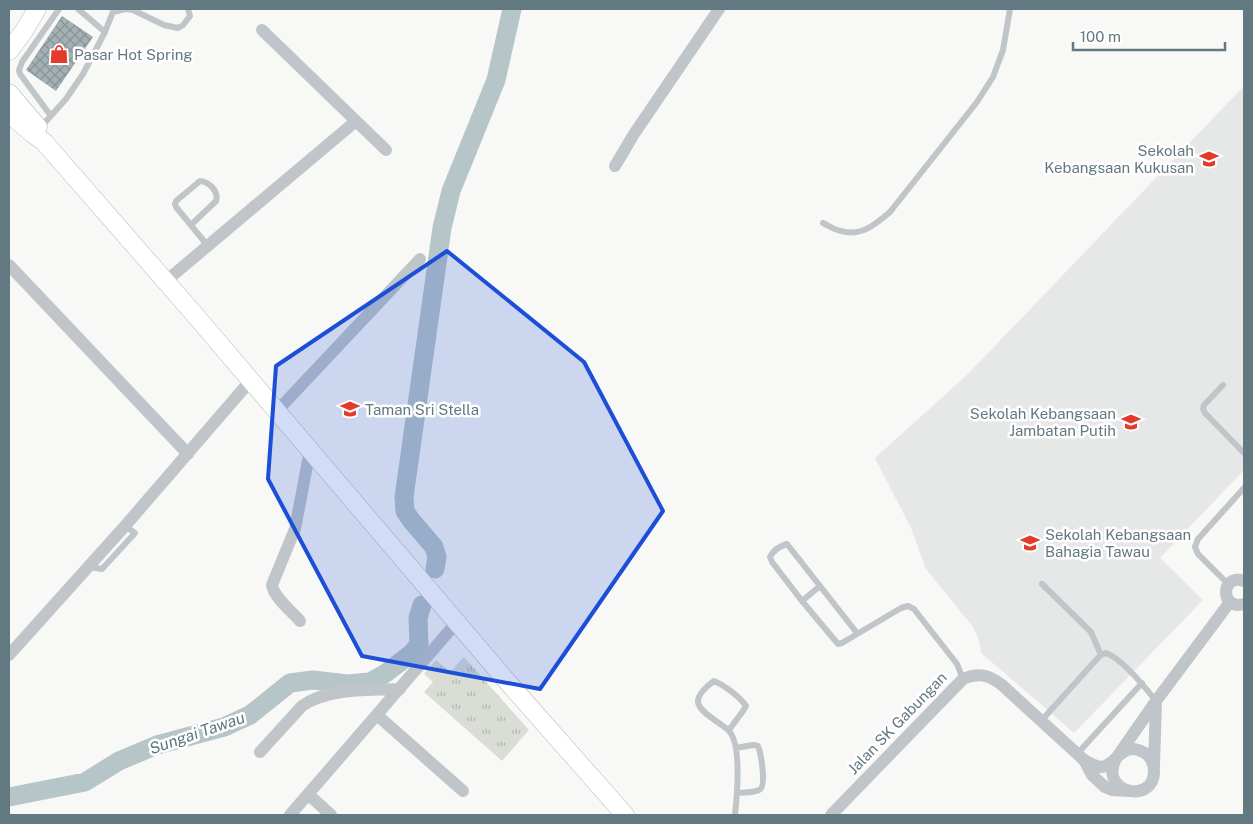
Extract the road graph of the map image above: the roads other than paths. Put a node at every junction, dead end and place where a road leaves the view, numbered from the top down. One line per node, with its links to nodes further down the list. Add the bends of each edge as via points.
1 (35, 9): 9 (street); 11 (street)
2 (59, 9): 15 (lane, via 19,70)
3 (78, 9): 10 (lane)
4 (188, 9): 7 (lane, via 190,16 178,28 133,10)
5 (718, 9): 17 (street)
6 (1010, 9): 18 (lane, via 1003,50 993,77 890,212 873,227 857,232 842,232)
7 (114, 10): 10 (lane)
8 (262, 30): 14 (street)
9 (9, 32)
10 (106, 32): 15 (lane, via 84,74)
11 (9, 51)
12 (9, 93): 15 (street)
13 (9, 114): 15 (street, via 33,134)
14 (356, 121): 16 (street); 20 (street)
15 (45, 129): 23 (street)
16 (386, 150)
17 (615, 166)
18 (823, 223)
19 (191, 225): 19 (lane, via 174,204 200,180 207,182 218,198); 20 (lane)
20 (208, 246): 23 (street)
21 (420, 259): 26 (street)
22 (9, 265): 29 (street)
23 (166, 281): 24 (street)
24 (251, 380): 26 (street); 29 (street)
25 (1223, 385): 27 (lane, via 1203,409)
26 (277, 410): 28 (street)
27 (1243, 448)
28 (310, 450): 38 (street, via 294,529 272,585 272,590); 39 (street)
29 (188, 454): 41 (street)
30 (1244, 488): 33 (lane, via 1198,539 1195,547)
31 (1244, 580): 33 (street)
32 (1042, 584): 42 (lane, via 1091,632)
33 (1228, 584): 36 (street, via 1225,592)
34 (820, 586): 35 (lane); 35 (lane, via 787,544 772,553 772,562); 40 (lane)
35 (802, 601): 40 (lane, via 838,644)
36 (1230, 602): 37 (street); 46 (street)
37 (1244, 604)
38 (300, 621)
39 (457, 622): 45 (street); 59 (street)
40 (857, 634): 43 (lane, via 908,606 914,609)
41 (9, 655)
42 (1101, 655): 44 (lane, via 1106,653 1114,657); 48 (lane)
43 (965, 678): 48 (street, Jalan SK Gabungan, via 985,675 993,678); 63 (street, Jalan SK Gabungan)
44 (1142, 683): 46 (lane); 52 (lane)
45 (400, 689): 47 (street); 51 (street, via 339,693 310,700)
46 (1156, 701): 53 (street); 54 (street)
47 (377, 715): 55 (street); 58 (street)
48 (1041, 721): 52 (street, Jalan SK Gabungan)
49 (729, 730): 49 (lane, via 698,703 708,684 714,681 746,706); 50 (lane)
50 (736, 748): 57 (lane); 57 (lane, via 758,746 763,782 759,790)
51 (260, 752)
52 (1081, 757): 53 (street, via 1102,767); 56 (street, Jalan SK Gabungan, via 1092,775 1105,787)
53 (1117, 757): 54 (street, via 1122,752 1135,749 1148,755); 56 (street, via 1113,763 1113,777 1120,787)
54 (1154, 766): 56 (street, via 1148,786 1136,792)
55 (463, 791)
56 (1129, 791)
57 (738, 793): 62 (lane)
58 (308, 794): 60 (street); 61 (street)
59 (623, 813)
60 (290, 815)
61 (332, 815)
62 (735, 815)
63 (831, 815)

